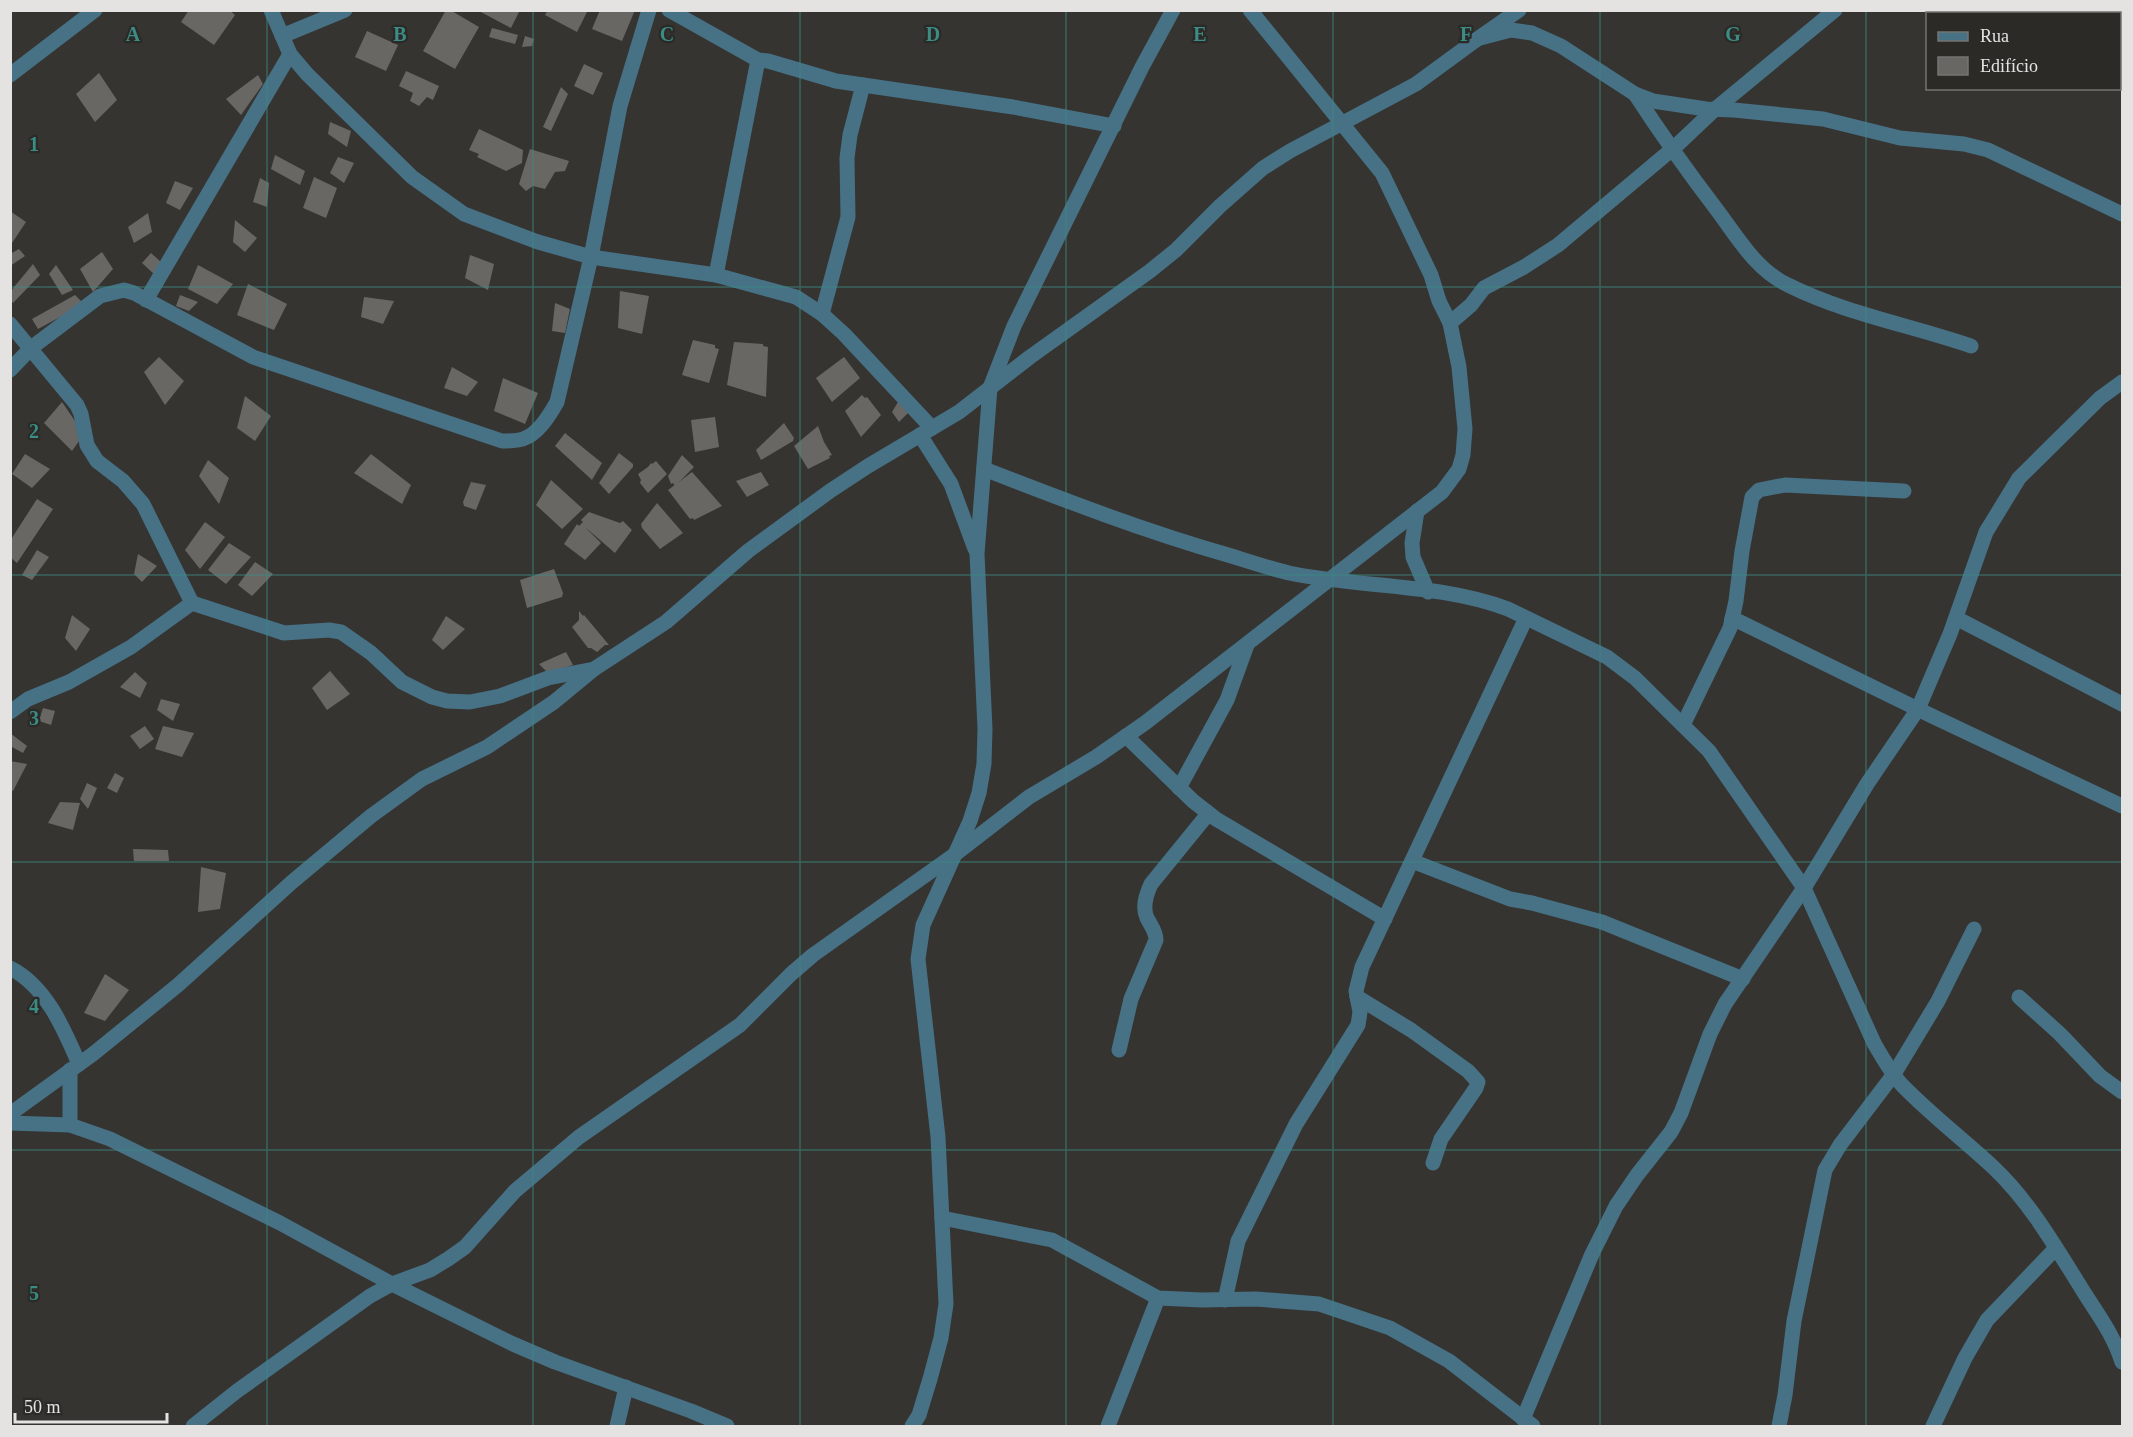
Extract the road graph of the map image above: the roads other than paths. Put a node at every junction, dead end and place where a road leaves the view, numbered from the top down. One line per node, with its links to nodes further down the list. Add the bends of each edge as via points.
1 (95, 10): 14 (street)
2 (271, 10): 10 (street)
3 (345, 10): 10 (street)
4 (649, 10): 22 (street, via 620,106)
5 (669, 10): 13 (street)
6 (1173, 10): 19 (street)
7 (1250, 10): 18 (street)
8 (1519, 10): 11 (street)
9 (1835, 10): 17 (street)
10 (282, 36): 12 (street)
11 (1476, 40): 16 (street, via 1511,30 1532,33 1562,46); 18 (street, via 1416,84)
12 (290, 54): 22 (street, via 412,177 464,214); 24 (street)
13 (758, 60): 15 (street); 23 (street)
14 (10, 75)
15 (863, 85): 19 (street); 25 (street, via 847,158 848,217)
16 (1635, 94): 17 (street, via 1653,101); 20 (street)
17 (1714, 110): 20 (street); 21 (street, via 1823,119 1900,138 1980,148)
18 (1341, 124): 26 (street, via 1382,173); 32 (street, via 1263,168 1150,271)
19 (1114, 126): 32 (street, via 1014,326)
20 (1671, 150): 26 (street, via 1558,244 1484,288); 28 (street, via 1751,257 1772,275 1860,314)
21 (2122, 214)
22 (591, 257): 23 (street); 24 (street, via 557,402 547,418 523,439 502,441 253,357)
23 (716, 275): 25 (street, via 796,297)
24 (146, 300): 29 (street, via 124,290 100,296)
25 (822, 314): 33 (street, via 844,334)
26 (1450, 323): 36 (street, via 1459,368 1465,429 1463,455 1453,480)
27 (10, 324): 29 (street)
28 (1971, 346)
29 (31, 348): 30 (street); 40 (street, via 77,405 87,445 97,461 123,481 143,504)
30 (10, 370)
31 (2122, 382): 43 (street, via 2100,398 2019,478 1986,532)
32 (990, 388): 33 (street, via 960,412); 34 (street)
33 (926, 431): 37 (street); 45 (street, via 822,497 748,551 666,622)
34 (984, 469): 37 (street); 38 (street, via 1169,538)
35 (1904, 491): 42 (street, via 1785,484 1759,490 1752,497)
36 (1417, 511): 38 (street); 39 (street, via 1413,557)
37 (977, 554): 54 (street, via 984,764 970,821)
38 (1329, 580): 39 (street); 44 (street)
39 (1428, 592): 41 (street, via 1491,603)
40 (192, 603): 45 (street, via 284,633 341,632 402,682 432,698 447,701 470,702 500,696 548,678); 48 (street, via 131,647)
41 (1526, 618): 49 (street, via 1607,657 1635,678); 55 (street)
42 (1732, 618): 47 (street); 49 (street)
43 (1956, 618): 46 (street); 47 (street)
44 (1248, 644): 50 (street); 51 (street, via 1227,700)
45 (594, 669): 64 (street, via 497,741 422,779 370,816 178,985)
46 (2122, 704)
47 (1918, 709): 52 (street); 56 (street)
48 (10, 712)
49 (1683, 725): 56 (street, via 1709,751)
50 (1126, 736): 51 (street); 54 (street, via 1029,797)
51 (1179, 788): 53 (street)
52 (2122, 806)
53 (1208, 814): 57 (street); 63 (street, via 1150,884 1145,909 1156,940 1131,999)
54 (954, 855): 71 (street, via 923,925 918,959 938,1137); 73 (street, via 813,955 740,1025 579,1137 515,1191 448,1259)
55 (1412, 861): 57 (street); 60 (street, via 1510,899 1602,922)
56 (1804, 888): 60 (street); 65 (street, via 1874,1043)
57 (1385, 919): 62 (street, via 1362,967)
58 (1974, 929): 65 (street, via 1938,1001)
59 (10, 968): 64 (street, via 36,986 65,1031)
60 (1743, 979): 78 (street, via 1710,1034 1671,1132 1616,1206 1592,1254)
61 (2019, 997): 66 (street, via 2100,1076)
62 (1357, 998): 70 (street, via 1411,1030 1478,1082 1441,1139); 75 (street, via 1358,1025 1296,1124 1238,1240)
63 (1119, 1050)
64 (75, 1067): 67 (street); 69 (street)
65 (1894, 1074): 72 (street, via 1996,1170); 84 (street, via 1825,1170 1794,1321)
66 (2122, 1092)
67 (10, 1114)
68 (10, 1123): 69 (street)
69 (70, 1125): 73 (street, via 110,1139 280,1223)
70 (1432, 1163)
71 (942, 1218): 74 (street, via 1052,1240); 82 (street, via 946,1304 941,1338 919,1415)
72 (2056, 1248): 76 (street); 85 (street, via 1987,1320)
73 (392, 1284): 77 (street, via 513,1344); 79 (street, via 370,1296)
74 (1158, 1298): 75 (street); 83 (street)
75 (1225, 1300): 78 (street, via 1319,1304 1390,1328 1449,1361)
76 (2121, 1348)
77 (626, 1387): 80 (street); 81 (street)
78 (1528, 1423)
79 (193, 1426)
80 (617, 1426)
81 (727, 1426)
82 (912, 1426)
83 (1108, 1426)
84 (1779, 1426)
85 (1933, 1426)

